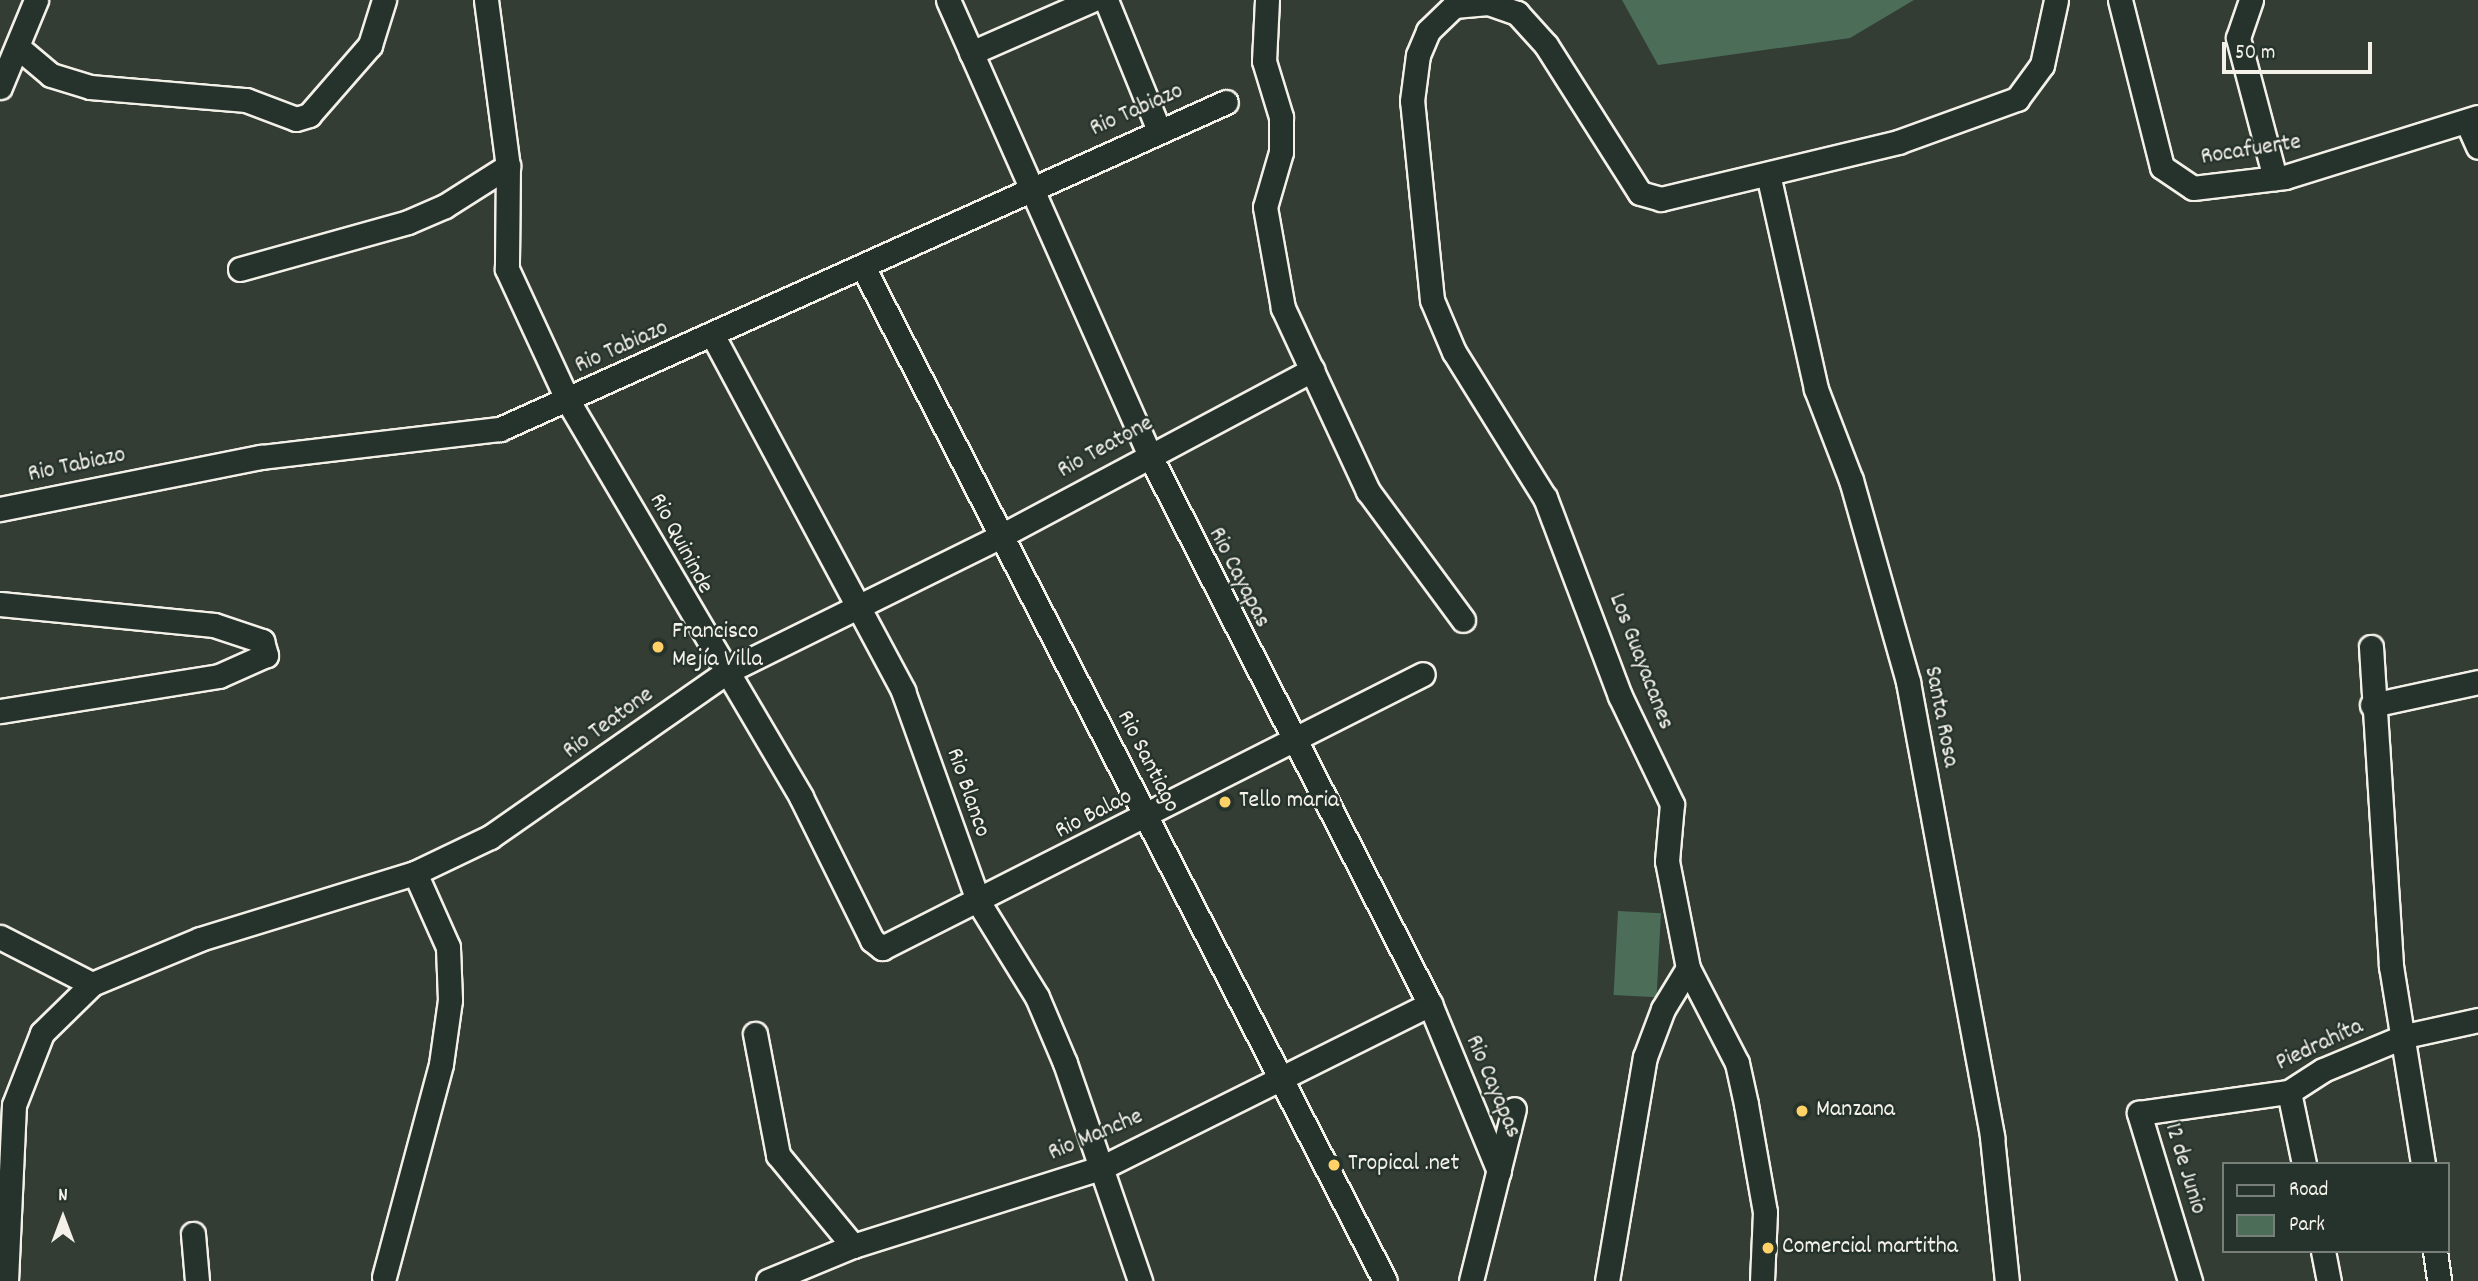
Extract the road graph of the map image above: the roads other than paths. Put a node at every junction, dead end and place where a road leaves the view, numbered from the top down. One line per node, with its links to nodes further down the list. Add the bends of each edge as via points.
1 (36, 0): 11 (street)
2 (384, 0): 11 (street, via 370,44 309,115 296,119 246,100 90,87 51,75)
3 (486, 0): 18 (street, Rio Quininde)
4 (948, 0): 12 (street, Rio Cayapas)
5 (1092, 0): 12 (street)
6 (1106, 0): 16 (street)
7 (1268, 0): 25 (street, via 1264,61 1281,117 1281,152 1265,207 1283,307)
8 (2056, 0): 19 (street, Los Guayacanes, via 2042,65 2017,99 1898,142)
9 (2120, 0): 20 (street, Rocafuerte, via 2162,167 2193,188)
10 (2251, 0): 20 (street, via 2239,46)
11 (20, 48): 13 (street)
12 (971, 52): 21 (street, Rio Cayapas)
13 (0, 88)
14 (1226, 102): 16 (street, Rio Tabiazo)
15 (2473, 119): 17 (street); 20 (street, Rocafuerte)
16 (1158, 128): 21 (street, Rio Tabiazo)
17 (2478, 147)
18 (508, 166): 23 (street, via 445,206 408,222); 26 (street, Rio Quininde, via 507,270)
19 (1768, 174): 45 (street, Los Guayacanes, via 1661,199 1640,193 1546,45 1504,6 1454,6 1428,31 1415,80 1432,300 1454,352 1545,498 1620,696 1672,804 1667,861); 72 (street, Santa Rosa, via 1816,389 1851,480 1908,682 1992,1137)
20 (2275, 178)
21 (1033, 188): 22 (street, Rio Tabiazo); 27 (street, Rio Cayapas)
22 (863, 267): 24 (street, Rio Tabiazo); 29 (street, Rio Santiago)
23 (240, 269)
24 (713, 336): 26 (street, Rio Tabiazo); 31 (street, Rio Blanco)
25 (1312, 370): 27 (street, Rio Teatone); 32 (street, via 1368,491)
26 (568, 401): 28 (street, Rio Tabiazo, via 470,436 261,457); 34 (street, Rio Quininde, via 689,616)
27 (1149, 454): 29 (street, Rio Teatone); 39 (street, Rio Cayapas)
28 (0, 509)
29 (1001, 536): 31 (street, Rio Teatone); 40 (street, Rio Santiago)
30 (0, 604): 38 (street, via 214,625 262,641 266,655 219,676)
31 (861, 605): 34 (street, Rio Teatone); 42 (street, Rio Blanco, via 903,691)
32 (1463, 620)
33 (2371, 647): 37 (street)
34 (728, 671): 41 (street, Rio Teatone, via 490,837); 44 (street, Rio Quininde, via 872,940 882,947)
35 (1423, 674): 39 (street, Rio Balao)
36 (2478, 682): 37 (street)
37 (2372, 705): 50 (street, via 2391,966)
38 (0, 711)
39 (1294, 742): 40 (street, Rio Balao); 47 (street, Rio Cayapas)
40 (1146, 818): 42 (street, Rio Balao); 51 (street, Rio Santiago)
41 (415, 873): 46 (street, Rio Teatone, via 200,939); 63 (street, via 448,947 450,1000 441,1065)
42 (979, 903): 44 (street, Rio Balao); 57 (street, Rio Blanco, via 1037,997)
43 (0, 937): 46 (street)
44 (900, 943)
45 (1688, 968): 70 (street, via 1663,1009 1645,1057); 71 (street, Los Guayacanes, via 1739,1073 1765,1212)
46 (92, 984): 64 (street, Rio Teatone, via 42,1033 14,1105)
47 (1430, 1004): 51 (street, Rio Manche); 58 (street, Rio Cayapas)
48 (2478, 1020): 50 (street, Piedrahíta)
49 (755, 1034): 60 (street, via 778,1155)
50 (2405, 1036): 52 (street, Piedrahíta, via 2323,1070); 56 (street)
51 (1282, 1077): 57 (street, Rio Manche); 68 (street, Rio Santiago)
52 (2289, 1092): 54 (street, Piedrahíta); 55 (street)
53 (1514, 1109): 58 (street)
54 (2139, 1113): 73 (street, 12 de Junio)
55 (2304, 1162)
56 (2423, 1162)
57 (1101, 1168): 60 (street, Rio Manche); 67 (street, Rio Blanco)
58 (1499, 1171): 69 (street)
59 (193, 1234): 65 (street)
60 (853, 1246): 66 (street, Rio Manche)
61 (2323, 1253): 74 (street)
62 (2435, 1253): 75 (street)
63 (384, 1277)
64 (5, 1281)
65 (197, 1281)
66 (768, 1281)
67 (1140, 1281)
68 (1385, 1281)
69 (1471, 1281)
70 (1607, 1281)
71 (1762, 1281)
72 (2007, 1281)
73 (2190, 1281)
74 (2329, 1281)
75 (2440, 1281)

